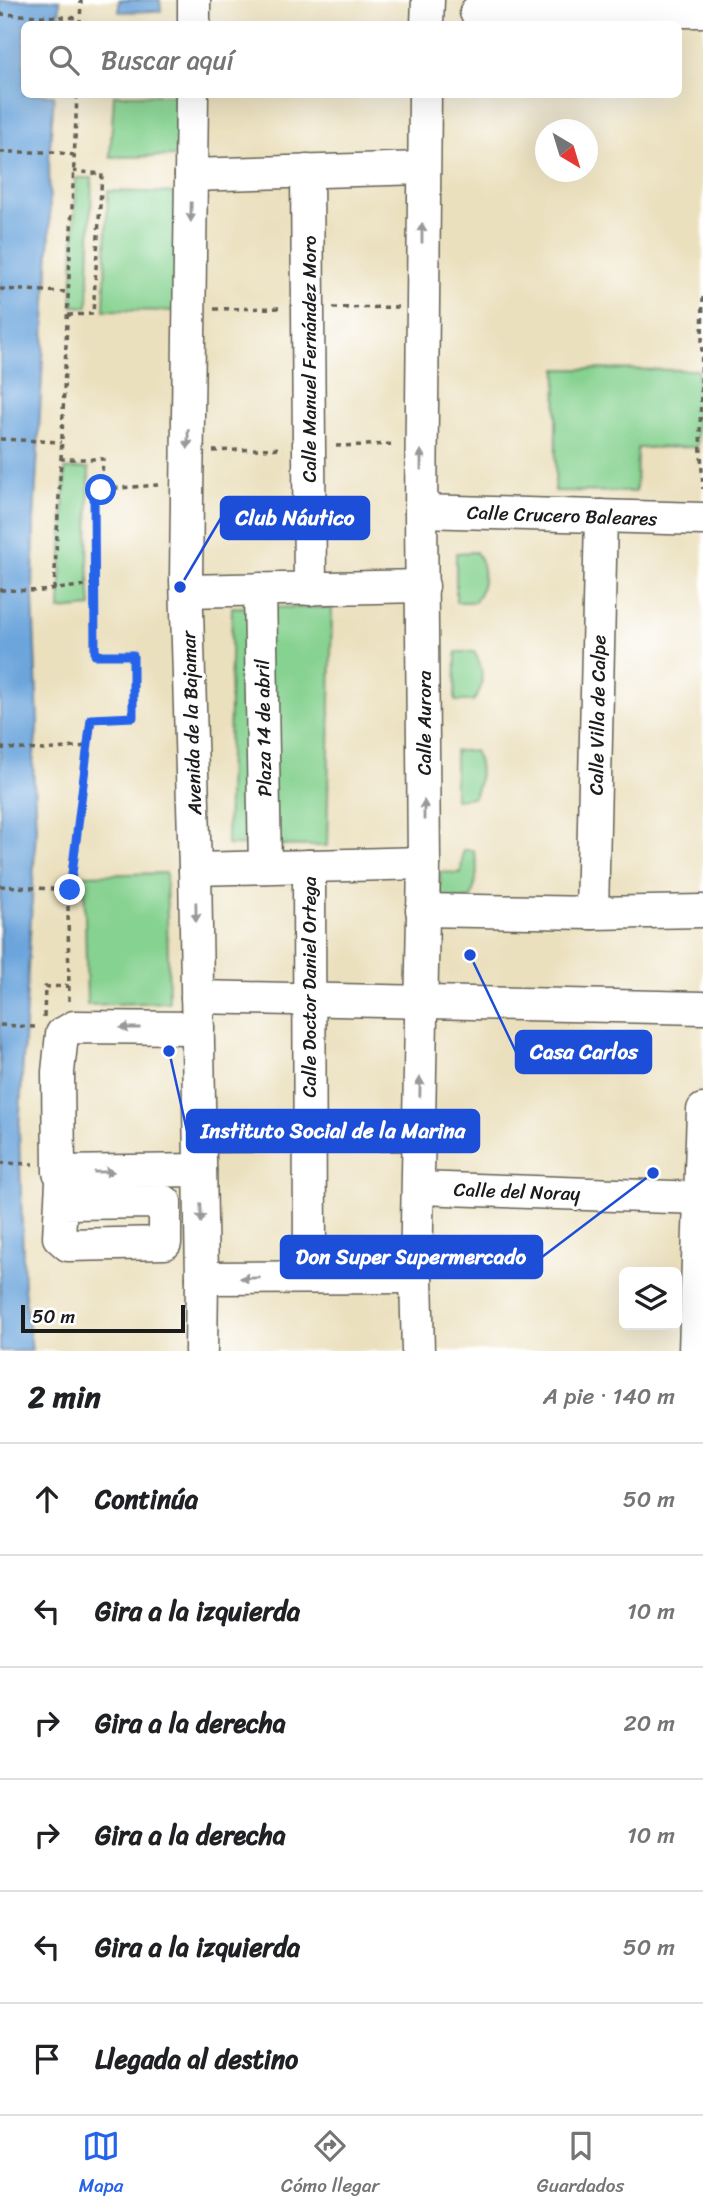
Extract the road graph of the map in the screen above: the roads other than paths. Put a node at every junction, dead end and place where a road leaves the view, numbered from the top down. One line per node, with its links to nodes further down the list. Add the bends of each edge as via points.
1 (194, 0): 5 (street)
2 (428, 0): 6 (street)
3 (703, 11): 4 (street)
4 (476, 12)
5 (194, 21)
6 (427, 21)
7 (192, 98): 11 (street, Avenida de la Bajamar)
8 (425, 98): 9 (street, Calle Aurora)
9 (423, 168): 10 (street); 12 (street, Calle Aurora, one-way to 9)
10 (307, 171): 11 (street); 17 (street, Calle Manuel Fernández Moro)
11 (191, 175): 18 (street, Avenida de la Bajamar, one-way to 18)
12 (421, 511): 13 (street, Calle Crucero Baleares); 15 (street, Calle Aurora)
13 (601, 516): 14 (street, Calle Crucero Baleares); 25 (street, Calle Villa de Calpe)
14 (703, 519)
15 (423, 586): 17 (street); 19 (street, Calle Aurora, one-way to 15)
16 (260, 589): 17 (street); 18 (street); 21 (street, Plaza 14 de abril)
17 (310, 589)
18 (187, 591): 22 (street, Avenida de la Bajamar, via 184,650)
19 (424, 863): 20 (street); 23 (street, Calle Aurora)
20 (309, 866): 21 (street); 27 (street, Calle Doctor Daniel Ortega)
21 (265, 867): 22 (street)
22 (195, 869): 26 (street, Avenida de la Bajamar, one-way to 26)
23 (422, 910): 25 (street); 28 (street, Calle Aurora)
24 (703, 912): 25 (street)
25 (592, 913)
26 (197, 997): 27 (street); 30 (street, Avenida de la Bajamar)
27 (309, 999): 28 (street); 33 (street, Calle Doctor Daniel Ortega)
28 (422, 1002): 29 (street); 32 (street, Calle Aurora, one-way to 28)
29 (703, 1008)
30 (198, 1028): 34 (street, Avenida de la Bajamar); 36 (street, one-way to 36, via 62,1020 59,1172)
31 (703, 1110): 38 (street)
32 (420, 1134): 33 (street); 37 (street, Calle Aurora)
33 (310, 1135): 34 (street); 40 (street, Calle Doctor Daniel Ortega)
34 (200, 1136): 35 (street, Avenida de la Bajamar)
35 (200, 1170): 36 (street, one-way to 35); 42 (street, Avenida de la Bajamar, one-way to 42)
36 (66, 1172): 39 (street)
37 (419, 1188): 38 (street, Calle del Noray); 41 (street, Calle Aurora)
38 (700, 1198): 45 (street)
39 (61, 1203)
40 (310, 1277): 41 (street); 42 (street, one-way to 42)
41 (416, 1277): 44 (street, Calle Aurora)
42 (202, 1278): 43 (street, Avenida de la Bajamar)
43 (201, 1351)
44 (418, 1351)
45 (695, 1351)

